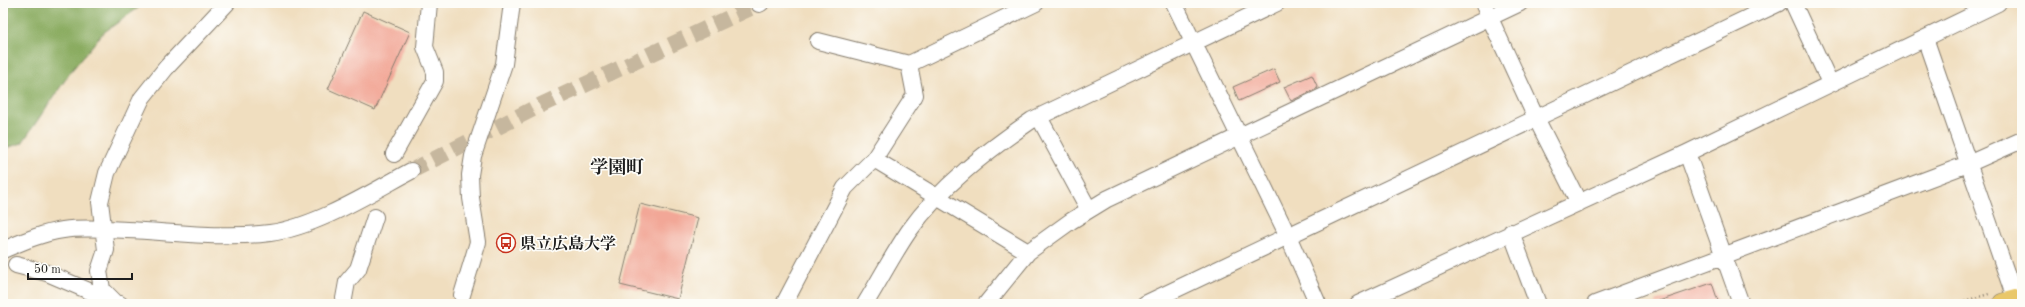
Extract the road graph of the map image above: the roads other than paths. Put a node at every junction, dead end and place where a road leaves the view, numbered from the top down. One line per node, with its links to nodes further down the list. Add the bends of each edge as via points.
1 (227, 3): 31 (street, via 166,68 142,98 107,173 100,202)
2 (429, 3): 23 (street, via 425,47 435,72 435,80)
3 (512, 3): 38 (street, via 504,64 473,156 470,175 471,198 478,242)
4 (1036, 3): 16 (street)
5 (1174, 3): 15 (street)
6 (1277, 3): 15 (street)
7 (1483, 3): 12 (street)
8 (1520, 3): 12 (street)
9 (1779, 3): 19 (street)
10 (1793, 3): 17 (street)
11 (1998, 3): 13 (street)
12 (1489, 18): 19 (street); 20 (street)
13 (1925, 38): 17 (street); 25 (street)
14 (818, 42): 16 (street)
15 (1193, 43): 18 (street); 20 (street)
16 (909, 64): 24 (street, via 915,95)
17 (1830, 83): 22 (street)
18 (1039, 117): 27 (street, via 997,144 963,172); 29 (street)
19 (1536, 118): 28 (street); 33 (street)
20 (1239, 137): 29 (street); 33 (street)
21 (2022, 140): 25 (street)
22 (1687, 153): 28 (street); 36 (street)
23 (394, 154)
24 (874, 159): 27 (street); 42 (street, via 844,188)
25 (1968, 164): 36 (street); 39 (street)
26 (411, 171): 31 (street, via 356,201 300,226 270,233 230,235)
27 (938, 198): 35 (street); 43 (street, via 909,231)
28 (1579, 203): 32 (street)
29 (1089, 210): 35 (street)
30 (375, 217): 41 (street, via 358,269 347,282)
31 (105, 228): 34 (street, via 63,230 24,240); 40 (street, via 106,250 99,271 102,289)
32 (1511, 232): 47 (street); 48 (street)
33 (1288, 236): 45 (street); 46 (street)
34 (3, 250)
35 (1028, 252): 44 (street)
36 (1724, 256): 49 (street); 50 (street)
37 (16, 265): 40 (street, via 47,273)
38 (462, 295)
39 (2015, 302)
40 (117, 303)
41 (343, 304)
42 (784, 304)
43 (865, 304)
44 (986, 304)
45 (1145, 304)
46 (1318, 304)
47 (1358, 304)
48 (1538, 304)
49 (1595, 304)
50 (1741, 304)

